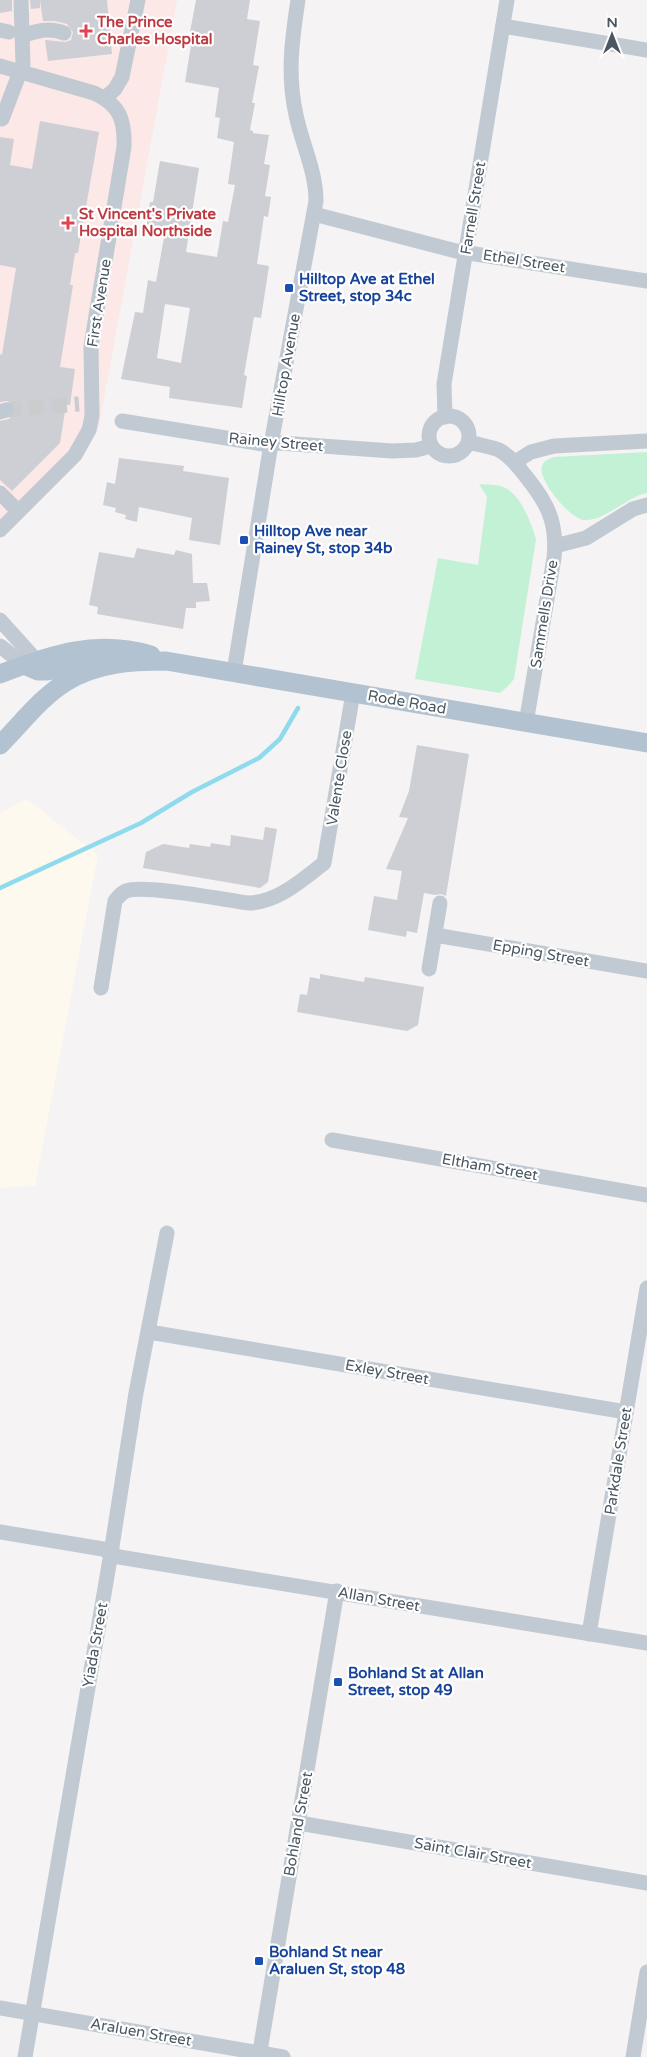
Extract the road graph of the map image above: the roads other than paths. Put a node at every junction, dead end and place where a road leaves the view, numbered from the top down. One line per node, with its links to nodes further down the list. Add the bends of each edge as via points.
1 (20, 0): 6 (street)
2 (138, 0): 10 (street, via 122,77)
3 (298, 0): 12 (street, Hilltop Avenue, via 290,73 296,117 315,184)
4 (507, 0): 5 (street, Farnell Street)
5 (503, 26): 7 (street); 13 (street, Farnell Street)
6 (10, 33): 9 (street, via 23,64)
7 (647, 50)
8 (0, 66): 9 (street)
9 (20, 72): 10 (street); 11 (street)
10 (105, 98): 24 (street, First Avenue, via 120,116 124,147 90,346 85,403 92,416 89,430 76,455)
11 (2, 119)
12 (314, 214): 13 (street, Ethel Street); 19 (street, Hilltop Avenue)
13 (466, 252): 14 (street, Ethel Street); 15 (street, Farnell Street, via 444,384)
14 (647, 281)
15 (445, 417): 18 (street, via 452,416 464,423 468,428); 20 (street, via 431,428)
16 (122, 421): 19 (street, Rainey Street)
17 (647, 441): 21 (street, via 554,446 531,452)
18 (469, 442): 20 (street, via 455,456 441,455); 21 (street, via 500,451)
19 (272, 444): 20 (street, Rainey Street, via 392,451); 32 (street, Hilltop Avenue)
20 (431, 446)
21 (515, 462): 26 (street, via 546,505 553,523)
22 (0, 493): 24 (street)
23 (647, 505): 26 (street, Sammells Drive, via 633,509 586,538)
24 (18, 511): 25 (street, First Avenue)
25 (0, 530)
26 (555, 546): 35 (street, Sammells Drive)
27 (0, 620): 31 (street)
28 (0, 646): 31 (street)
29 (166, 661): 30 (main road, Rode Road); 31 (main road, Rode Road, via 138,651 108,648 81,649); 32 (main road, Rode Road)
30 (119, 663): 31 (main road, via 82,664 46,671); 36 (main road, Rode Road, via 88,671 64,683)
31 (32, 665): 33 (main road, Rode Road); 36 (main road, via 36,694)
32 (234, 672): 34 (main road, Rode Road)
33 (0, 674)
34 (353, 693): 35 (main road, Rode Road); 43 (street, Valente Close, via 324,862 279,895 258,903 145,889 126,891 115,901)
35 (526, 723): 37 (main road, Rode Road)
36 (20, 725): 38 (main road, Rode Road)
37 (647, 743)
38 (0, 745)
39 (440, 903): 40 (street)
40 (435, 935): 41 (street); 42 (street, Epping Street)
41 (429, 969)
42 (647, 971)
43 (101, 988)
44 (332, 1140): 45 (street, Eltham Street)
45 (647, 1195)
46 (167, 1233): 48 (street, Yiada Street)
47 (647, 1288): 49 (street, Parkdale Street)
48 (149, 1332): 49 (street, Exley Street); 51 (street, Yiada Street)
49 (626, 1412): 53 (street, Parkdale Street)
50 (0, 1532): 51 (street, Allan Street)
51 (111, 1553): 52 (street, Allan Street, via 119,1557); 59 (street, Yiada Street)
52 (337, 1592): 53 (street, Allan Street); 55 (street, Bohland Street)
53 (589, 1634): 54 (street, Allan Street)
54 (647, 1643)
55 (299, 1823): 56 (street, Saint Clair Street); 60 (street, Bohland Street)
56 (647, 1883)
57 (647, 1972): 63 (street)
58 (0, 2008): 59 (street, Araluen Street)
59 (33, 2014): 60 (street, Araluen Street); 61 (street, Yiada Street)
60 (259, 2055): 62 (street, Araluen Street)
61 (25, 2057)
62 (283, 2057)
63 (633, 2057)

